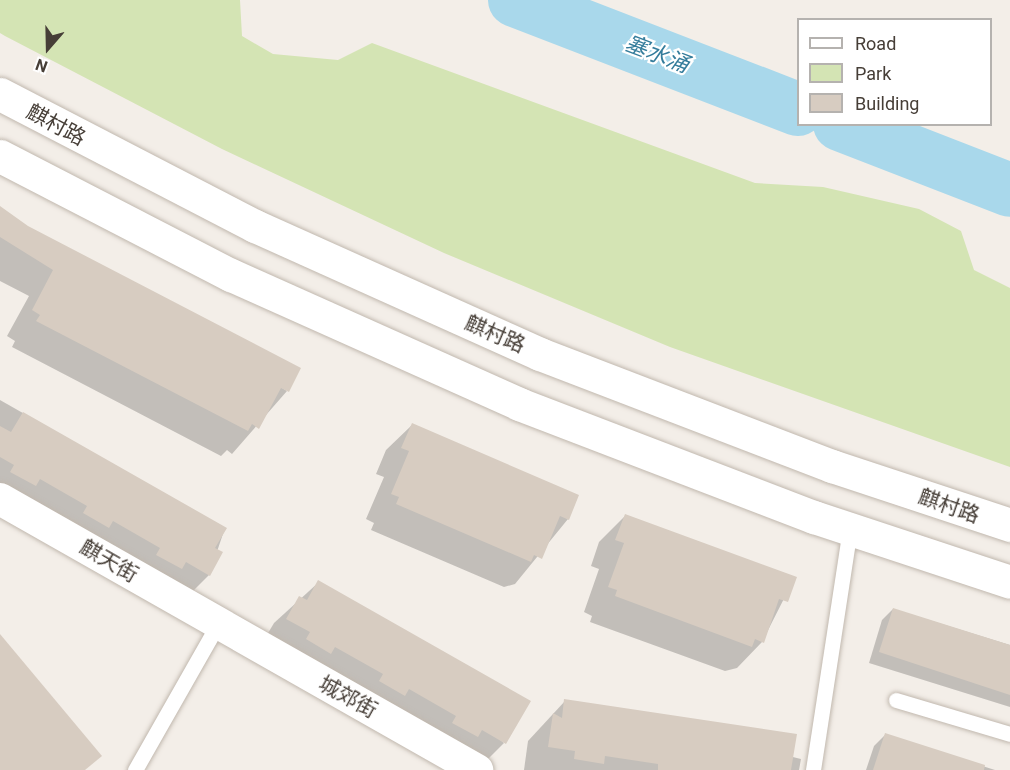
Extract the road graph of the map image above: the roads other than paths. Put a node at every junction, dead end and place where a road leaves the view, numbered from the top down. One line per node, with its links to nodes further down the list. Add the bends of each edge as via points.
1 (0, 94): 4 (street, 麒村路, via 255,226 530,350 832,466)
2 (0, 156): 5 (street, via 374,341 666,463)
3 (0, 499): 7 (street, 麒天街)
4 (1010, 525)
5 (850, 529): 6 (street); 12 (lane)
6 (1010, 582)
7 (218, 624): 10 (lane); 11 (street, 城郊街)
8 (896, 700): 9 (lane)
9 (1010, 734)
10 (135, 770)
11 (477, 770)
12 (813, 770)

